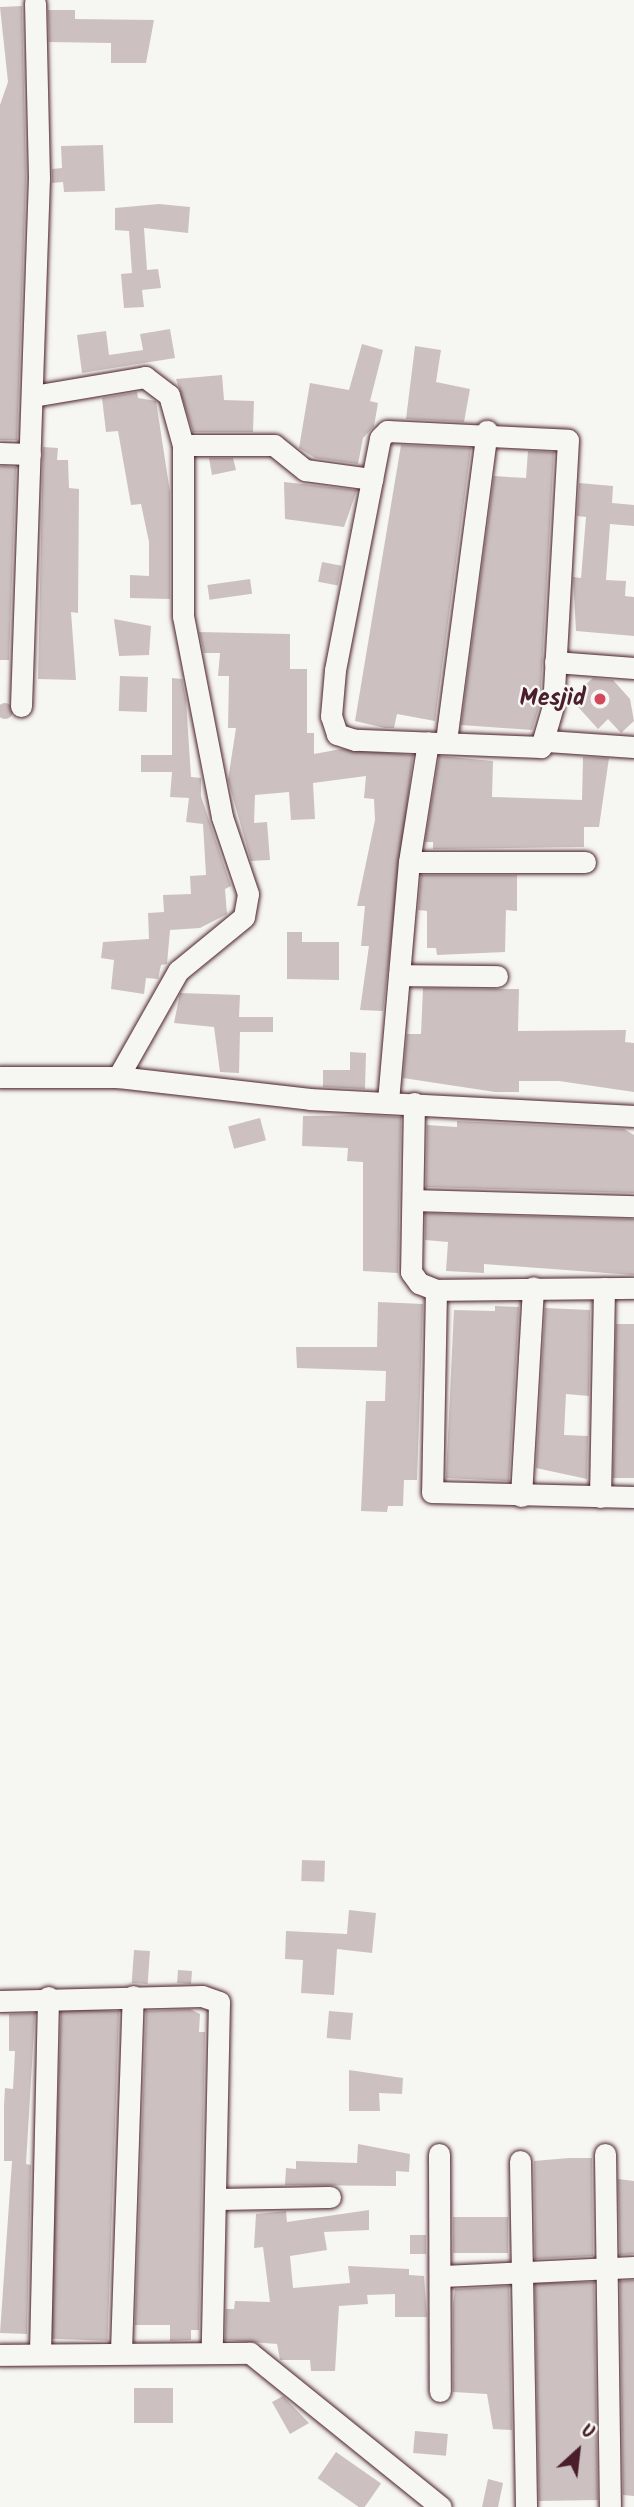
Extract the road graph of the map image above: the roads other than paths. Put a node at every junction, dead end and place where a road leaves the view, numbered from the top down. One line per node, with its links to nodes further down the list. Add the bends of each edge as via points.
1 (35, 3): 2 (street, via 39,178)
2 (33, 396): 4 (street, via 145,377 169,395); 6 (street)
3 (486, 431): 7 (street, via 387,431); 8 (street, via 564,437 571,447); 12 (street)
4 (183, 445): 7 (street, via 274,445 305,470); 19 (street, via 183,616 222,817 248,906 234,927 184,964)
5 (0, 453): 6 (street)
6 (30, 454): 10 (street)
7 (372, 479): 12 (street, via 331,716 337,734 355,740)
8 (555, 662): 9 (street); 11 (street)
9 (634, 668)
10 (21, 706)
11 (547, 741): 12 (street, via 541,747); 13 (street)
12 (437, 742): 14 (street)
13 (634, 747)
14 (409, 862): 15 (street); 16 (street)
15 (584, 862)
16 (400, 975): 17 (street); 20 (street)
17 (497, 976)
18 (0, 1077): 19 (street)
19 (118, 1077): 20 (street, via 223,1092)
20 (388, 1101): 21 (street)
21 (414, 1103): 22 (street); 23 (street)
22 (634, 1116)
23 (413, 1200): 24 (street); 28 (street, via 411,1272)
24 (634, 1206)
25 (533, 1287): 26 (street); 28 (street); 29 (street)
26 (604, 1288): 27 (street); 30 (street)
27 (634, 1288)
28 (436, 1290): 29 (street, via 430,1490 439,1496)
29 (521, 1496): 30 (street)
30 (600, 1497): 31 (street)
31 (634, 1497)
32 (133, 1996): 33 (street); 39 (street, via 202,1996 223,2010); 45 (street)
33 (48, 1997): 34 (street); 46 (street)
34 (0, 2001)
35 (439, 2154): 43 (street)
36 (605, 2154): 40 (street)
37 (520, 2161): 42 (street)
38 (330, 2197): 39 (street)
39 (215, 2199): 44 (street)
40 (611, 2267): 41 (street); 42 (street); 51 (street)
41 (634, 2267)
42 (522, 2274): 43 (street); 50 (street)
43 (443, 2276): 48 (street)
44 (212, 2350): 45 (street); 49 (street, via 250,2353 271,2364 397,2476)
45 (121, 2351): 46 (street)
46 (40, 2352): 47 (street)
47 (0, 2355)
48 (440, 2391)
49 (441, 2507)
50 (526, 2507)
51 (610, 2507)

